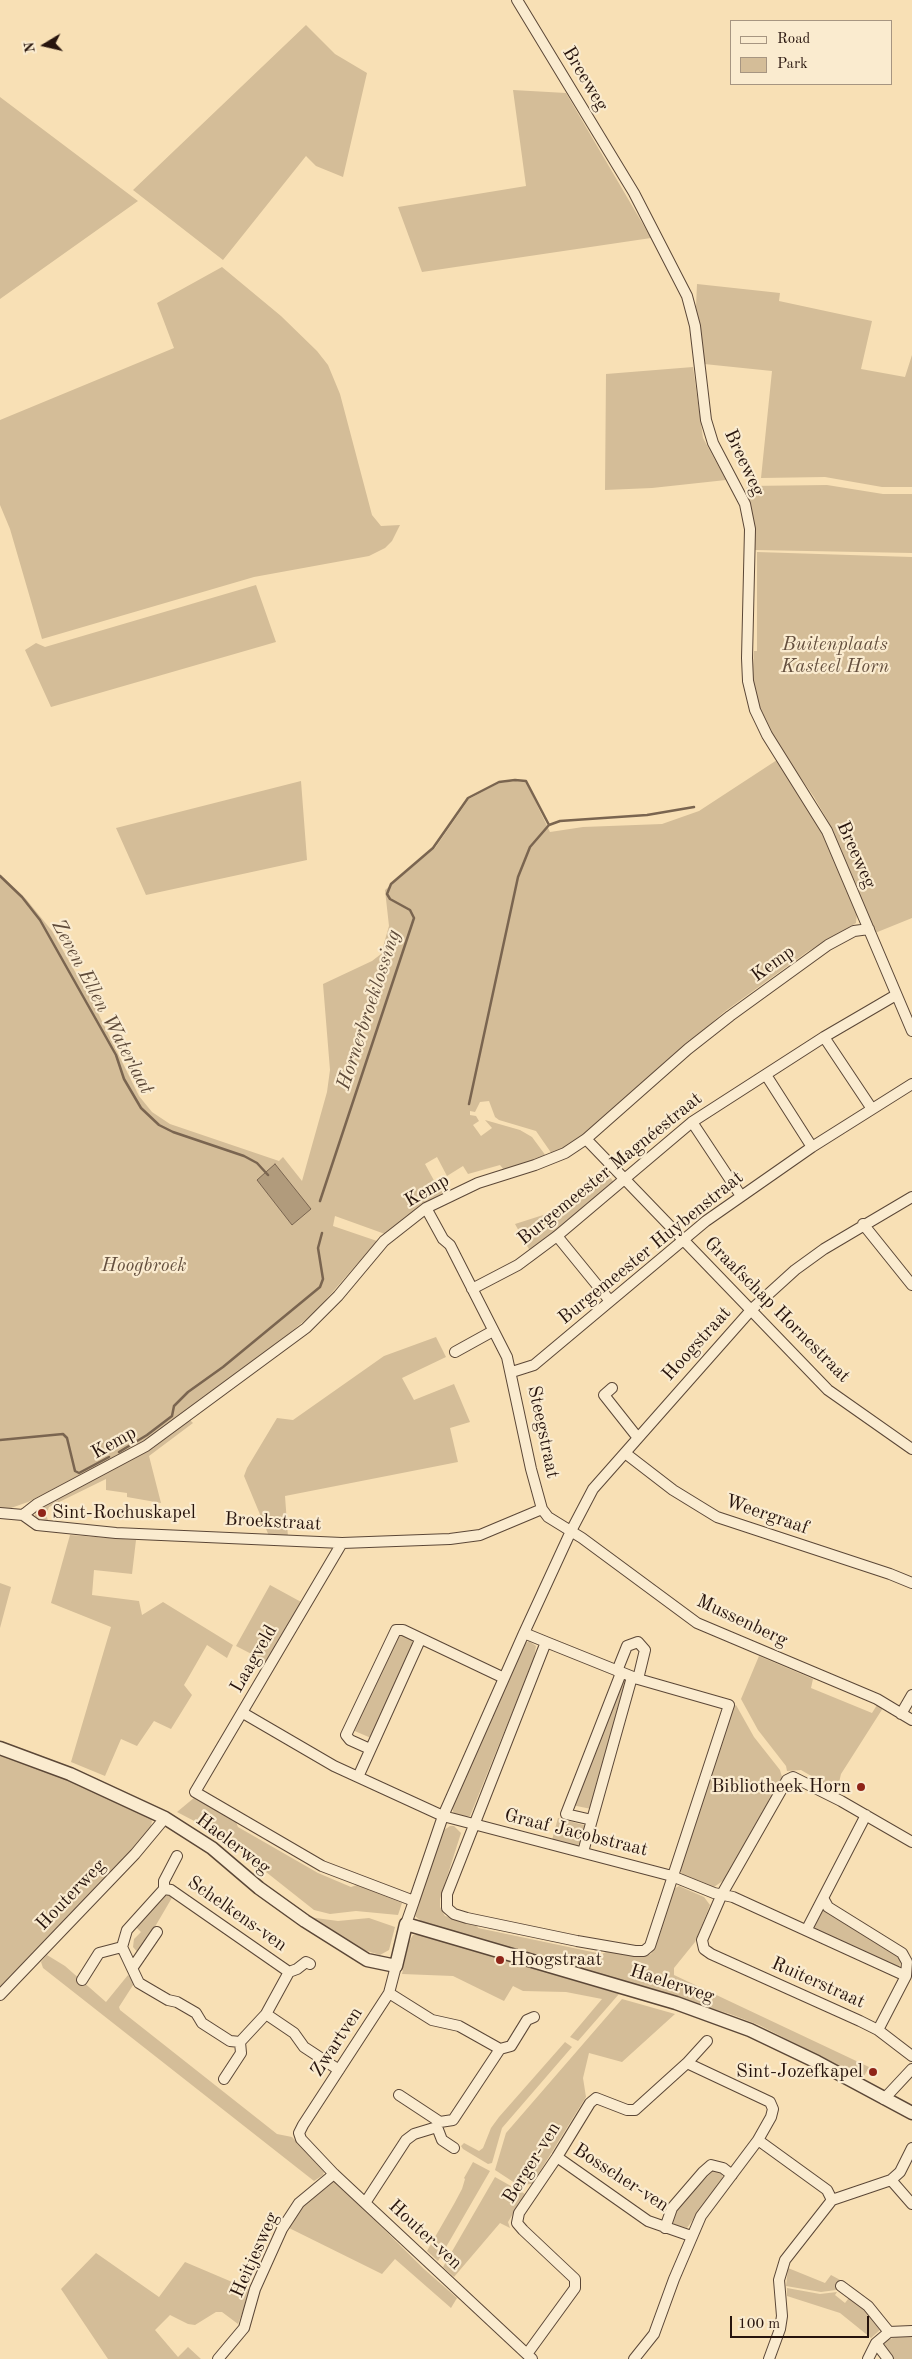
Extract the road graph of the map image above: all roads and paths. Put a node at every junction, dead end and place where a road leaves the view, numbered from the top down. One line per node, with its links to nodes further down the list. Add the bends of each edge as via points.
1 (517, 0): 2 (street, Breeweg, via 634,193 687,296 695,326 706,420 713,443 745,504 748,521 747,658 748,681 755,710 827,831)
2 (869, 929): 3 (street, Breeweg); 10 (street, Kemp, via 854,931 828,945 730,1016)
3 (896, 995): 4 (street, Breeweg); 5 (street, Burgemeester Magnéestraat)
4 (912, 1032)
5 (824, 1038): 6 (street, Burgemeester Magnéestraat); 8 (street)
6 (766, 1075): 9 (street, Burgemeester Magnéestraat); 11 (street)
7 (912, 1084): 8 (street, Burgemeester Huybenstraat)
8 (872, 1109): 11 (street, Burgemeester Huybenstraat)
9 (692, 1122): 12 (street, Burgemeester Magnéestraat); 13 (street)
10 (586, 1139): 12 (street, Graafschap Hornestraat); 15 (street, Kemp, via 558,1156 471,1186)
11 (812, 1147): 13 (street, Burgemeester Huybenstraat)
12 (626, 1180): 17 (street, Burgemeester Magnéestraat); 18 (street, Graafschap Hornestraat)
13 (741, 1196): 18 (street, Burgemeester Huybenstraat)
14 (912, 1197): 16 (street, Hoogstraat)
15 (426, 1208): 20 (street, Steegstraat, via 443,1239 450,1245); 32 (street, Kemp, via 384,1241 306,1328 146,1446)
16 (863, 1224): 19 (street); 22 (street, Hoogstraat, via 795,1270)
17 (557, 1236): 20 (street, Burgemeester Magnéestraat, via 518,1265); 21 (street)
18 (684, 1241): 21 (street, Burgemeester Huybenstraat); 22 (street, Graafschap Hornestraat)
19 (912, 1285)
20 (472, 1289): 23 (street, Steegstraat)
21 (610, 1301): 25 (street, Burgemeester Huybenstraat, via 534,1365)
22 (752, 1310): 27 (street, Hoogstraat); 28 (street, Graafschap Hornestraat, via 828,1390)
23 (493, 1331): 24 (street); 25 (street, Steegstraat, via 508,1357)
24 (455, 1352)
25 (512, 1372): 30 (street, Steegstraat)
26 (612, 1388): 27 (street, via 604,1395)
27 (638, 1438): 29 (street, Hoogstraat)
28 (912, 1450)
29 (625, 1452): 33 (street, Hoogstraat, via 593,1489); 35 (street, Weergraaf, via 673,1490 717,1517)
30 (542, 1509): 33 (street, via 548,1517); 34 (street, Broekstraat, via 480,1535)
31 (0, 1513): 32 (street, Broekstraat)
32 (23, 1514): 34 (street, Broekstraat, via 37,1525 116,1533)
33 (571, 1531): 36 (street, Hoogstraat); 44 (street, Mussenberg, via 698,1623 876,1699)
34 (342, 1544): 43 (street, Laagveld)
35 (912, 1584)
36 (524, 1633): 38 (street); 40 (street, Hoogstraat)
37 (420, 1640): 40 (street); 47 (street); 47 (street, via 404,1630 396,1630 348,1727 346,1735 350,1740)
38 (546, 1642): 39 (street); 54 (street)
39 (619, 1672): 41 (street); 41 (street, via 627,1646 638,1642 645,1650); 53 (street, via 566,1814)
40 (504, 1678): 51 (street, Hoogstraat)
41 (635, 1678): 53 (street); 58 (street, via 729,1705)
42 (912, 1695): 44 (street)
43 (243, 1713): 48 (street, Graaf Jacobstraat); 49 (street, Laagveld)
44 (901, 1714): 45 (street, Mussenberg)
45 (912, 1720)
46 (0, 1748): 52 (street, Haelerweg, via 70,1774)
47 (370, 1750): 48 (street)
48 (358, 1777): 51 (street, Graaf Jacobstraat)
49 (195, 1792): 62 (street, Haelerweg, via 322,1866)
50 (866, 1815): 55 (street); 60 (street, via 793,1777 787,1780); 61 (street)
51 (443, 1816): 54 (street, Graaf Jacobstraat); 62 (street, Hoogstraat)
52 (165, 1818): 68 (street, Haelerweg, via 212,1848 305,1921 367,1960); 74 (street, Houterweg, via 135,1854)
53 (592, 1820): 56 (street)
54 (473, 1826): 56 (street, Graaf Jacobstraat); 58 (street, Haelerweg, via 447,1894 446,1908 467,1918 644,1951 650,1946)
55 (912, 1842)
56 (583, 1852): 58 (street, Graaf Jacobstraat)
57 (177, 1856): 59 (street, Schelkens-ven, via 164,1881)
58 (672, 1876): 60 (street, Graaf Jacobstraat)
59 (164, 1890): 66 (street, Schelkens-ven, via 128,1930); 70 (street, Schelkens-ven, via 171,1890)
60 (722, 1894): 64 (street, Graaf Jacobstraat); 77 (street, Ruiterstraat, via 702,1940 704,1949)
61 (823, 1898): 64 (street); 71 (street, via 828,1907 902,1953 907,1962)
62 (414, 1901): 63 (street)
63 (406, 1924): 68 (street); 87 (street, Haelerweg, via 686,2006 750,2030)
64 (807, 1929): 71 (street, Graaf Jacobstraat)
65 (157, 1932): 69 (street)
66 (122, 1947): 69 (street); 72 (street, via 98,1953)
67 (310, 1964): 70 (street, Schelkens-ven, via 306,1962)
68 (396, 1966): 73 (street, Zwartven)
69 (134, 1967): 79 (street, via 139,1983 196,2013 202,2023 230,2041)
70 (289, 1972): 75 (street, Schelkens-ven)
71 (906, 1976): 77 (street)
72 (82, 1980)
73 (389, 1993): 80 (street, via 432,2020 459,2026); 84 (street, Zwartven)
74 (0, 1995)
75 (266, 2014): 79 (street, Schelkens-ven); 84 (street, via 294,2033 304,2047)
76 (534, 2017): 80 (street, via 527,2020 511,2046)
77 (878, 2030): 81 (street, Ruiterstraat)
78 (706, 2041): 82 (street, Berger-ven)
79 (240, 2042): 85 (street, Schelkens-ven, via 241,2053)
80 (500, 2049): 89 (street, via 453,2120)
81 (912, 2056)
82 (686, 2063): 91 (street, via 770,2102 773,2109 771,2117); 94 (street, Berger-ven, via 635,2110 596,2098)
83 (912, 2069): 87 (street)
84 (339, 2070): 90 (street, Zwartven)
85 (224, 2079)
86 (399, 2094): 89 (street)
87 (884, 2099): 88 (street, Haelerweg)
88 (912, 2113)
89 (438, 2124): 92 (street, via 442,2140); 99 (street, via 406,2140)
90 (299, 2133): 95 (street, Houter-ven)
91 (758, 2140): 96 (street); 98 (street, via 827,2190)
92 (454, 2148)
93 (912, 2148): 97 (street, via 900,2172)
94 (557, 2157): 101 (street, Bosscher-ven, via 636,2214); 107 (street, Berger-ven, via 519,2214 517,2223 576,2280 575,2288)
95 (334, 2174): 99 (street, Houter-ven); 109 (street, Heitjesweg, via 300,2203 282,2229 255,2289 244,2328)
96 (732, 2175): 101 (street, Bosscher-ven, via 711,2165 672,2208); 102 (street, via 700,2216)
97 (891, 2180): 98 (street); 100 (street)
98 (832, 2200): 110 (street, via 780,2270 782,2316)
99 (365, 2203): 107 (street, Houter-ven)
100 (912, 2204)
101 (665, 2228): 102 (street, Bosscher-ven)
102 (691, 2236): 108 (street, via 654,2334)
103 (841, 2286): 105 (street, via 868,2306)
104 (912, 2331): 105 (street)
105 (889, 2332): 106 (street)
106 (876, 2343): 111 (street); 112 (street)
107 (530, 2356)
108 (639, 2357)
109 (218, 2359)
110 (769, 2359)
111 (868, 2359)
112 (888, 2359)

